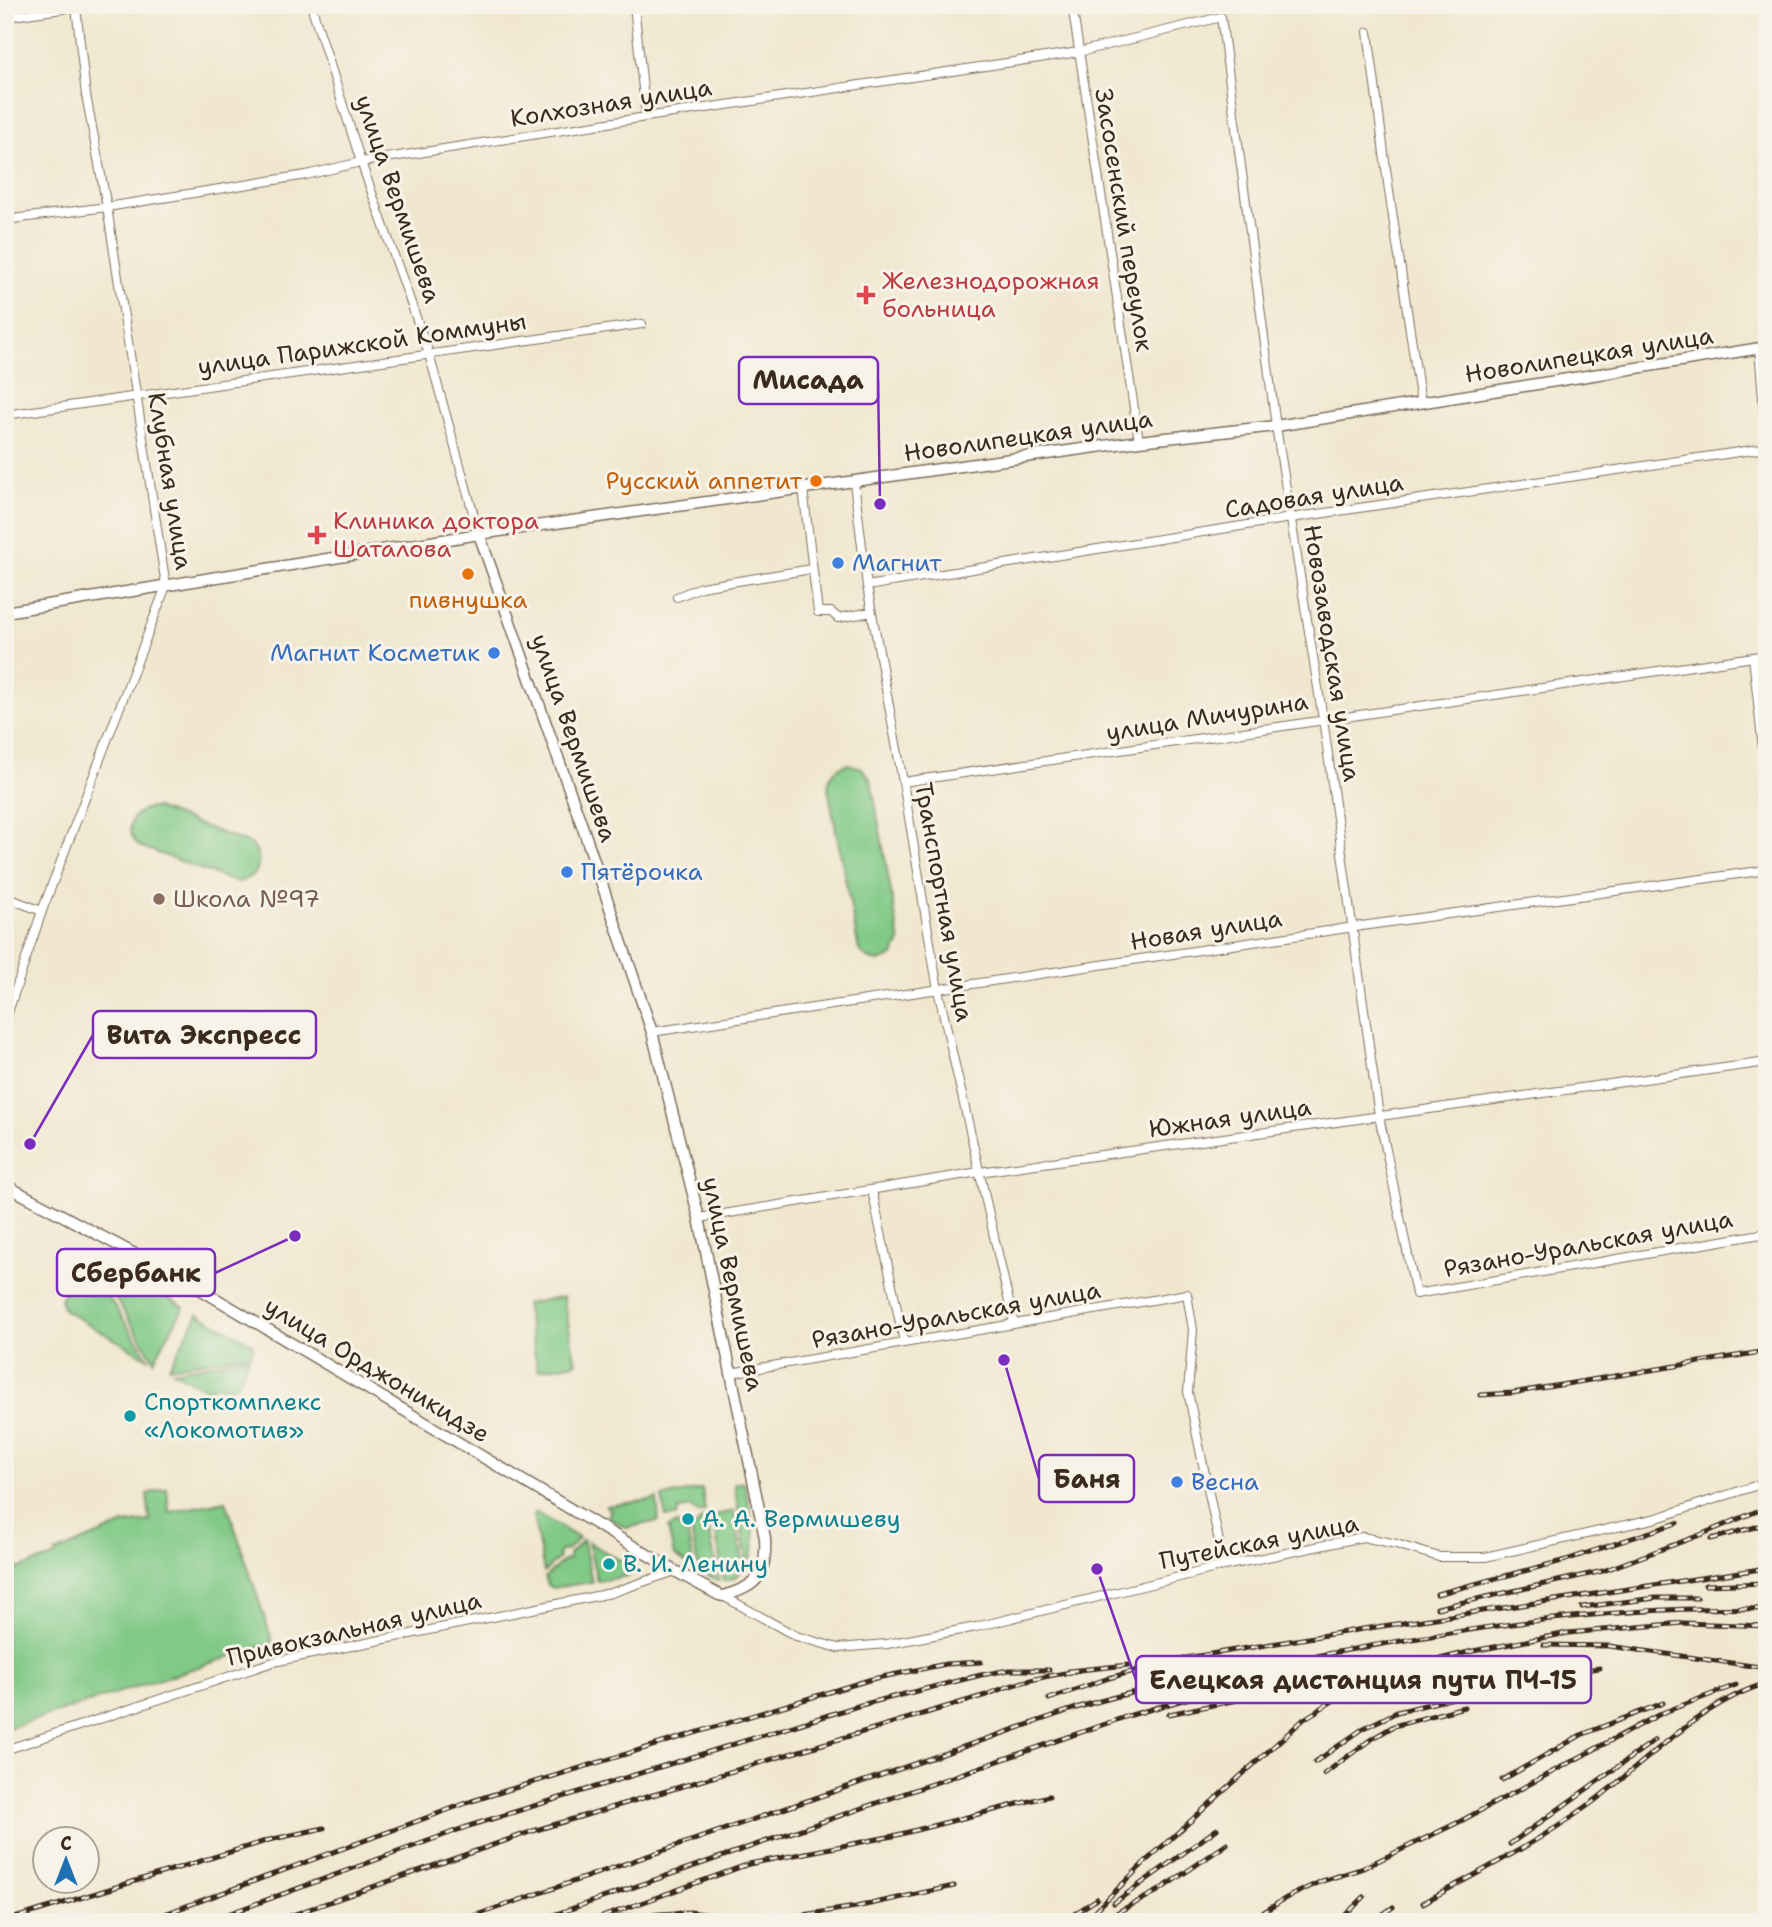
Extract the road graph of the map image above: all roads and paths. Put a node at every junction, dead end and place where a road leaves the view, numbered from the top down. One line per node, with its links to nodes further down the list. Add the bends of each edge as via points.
1 (90, 5): 5 (street)
2 (311, 5): 11 (street, улица Вермишева)
3 (634, 5): 10 (street)
4 (1072, 5): 9 (street, Засосенский переулок)
5 (76, 7): 6 (street); 12 (street, Клубная улица, via 86,95)
6 (5, 17)
7 (1221, 17): 9 (street, Колхозная улица); 20 (street, Новозаводская улица)
8 (1368, 32): 18 (street)
9 (1079, 52): 10 (street, Колхозная улица); 21 (street, Засосенский переулок)
10 (646, 117): 11 (street, Колхозная улица)
11 (361, 162): 12 (street, Колхозная улица); 16 (street, улица Вермишева)
12 (107, 207): 13 (street, Колхозная улица); 17 (street, Клубная улица)
13 (5, 220)
14 (642, 324): 16 (street, улица Парижской Коммуны)
15 (1763, 348): 18 (street, Новолипецкая улица); 22 (street)
16 (429, 354): 17 (street, улица Парижской Коммуны); 26 (street, улица Вермишева)
17 (137, 396): 19 (street, улица Парижской Коммуны); 28 (street, Клубная улица)
18 (1421, 403): 20 (street, Новолипецкая улица)
19 (5, 415)
20 (1276, 426): 21 (street, Новолипецкая улица); 25 (street, Новозаводская улица)
21 (1139, 441): 23 (street, Новолипецкая улица)
22 (1767, 449): 25 (street, Садовая улица)
23 (854, 482): 24 (street, Новолипецкая улица); 29 (street, Транспортная улица)
24 (803, 489): 26 (street, Новолипецкая улица); 27 (street)
25 (1291, 518): 29 (street, Садовая улица); 35 (street, Новозаводская улица)
26 (479, 534): 28 (street, Новолипецкая улица); 44 (street, улица Вермишева)
27 (812, 569): 30 (street, via 701,587); 32 (street, via 818,612 831,612 838,618)
28 (166, 586): 31 (street, Новолипецкая улица); 40 (street, Клубная улица)
29 (867, 586): 32 (street, Транспортная улица)
30 (677, 597)
31 (5, 612)
32 (872, 612): 36 (street, Транспортная улица)
33 (1767, 655): 34 (street, улица Мичурина)
34 (1753, 657): 35 (street, улица Мичурина); 37 (street)
35 (1323, 719): 36 (street, улица Мичурина); 41 (street, Новозаводская улица)
36 (904, 782): 42 (street, Транспортная улица)
37 (1767, 786)
38 (1767, 870): 41 (street, Новая улица)
39 (5, 897): 40 (street)
40 (42, 911): 43 (street, Клубная улица)
41 (1354, 927): 42 (street, Новая улица); 46 (street, Новозаводская улица)
42 (938, 990): 44 (street, Новая улица); 47 (street, Транспортная улица)
43 (5, 1021)
44 (652, 1032): 50 (street, улица Вермишева)
45 (1767, 1062): 46 (street, Южная улица)
46 (1379, 1116): 47 (street, Южная улица); 52 (street, Новозаводская улица)
47 (979, 1172): 49 (street, Южная улица); 53 (street, Транспортная улица)
48 (5, 1185): 58 (street, улица Орджоникидзе, via 193,1285)
49 (872, 1190): 50 (street, Южная улица); 54 (street)
50 (699, 1218): 55 (street, улица Вермишева)
51 (1767, 1233): 52 (street, Рязано-Уральская улица)
52 (1416, 1294)
53 (1014, 1324): 54 (street, Рязано-Уральская улица); 57 (street, Рязано-Уральская улица, via 1187,1294 1193,1330 1188,1392)
54 (904, 1342): 55 (street, Рязано-Уральская улица)
55 (731, 1373): 59 (street, улица Вермишева, via 766,1557 761,1574 747,1589)
56 (1767, 1482): 57 (street, Путейская улица, via 1657,1518 1485,1557 1439,1557 1363,1537)
57 (1224, 1566): 59 (street, Путейская улица, via 976,1627 838,1648 796,1636)
58 (675, 1571): 59 (street, улица Орджоникидзе); 60 (street, Привокзальная улица, via 611,1593 274,1662)
59 (723, 1597)
60 (5, 1750)

